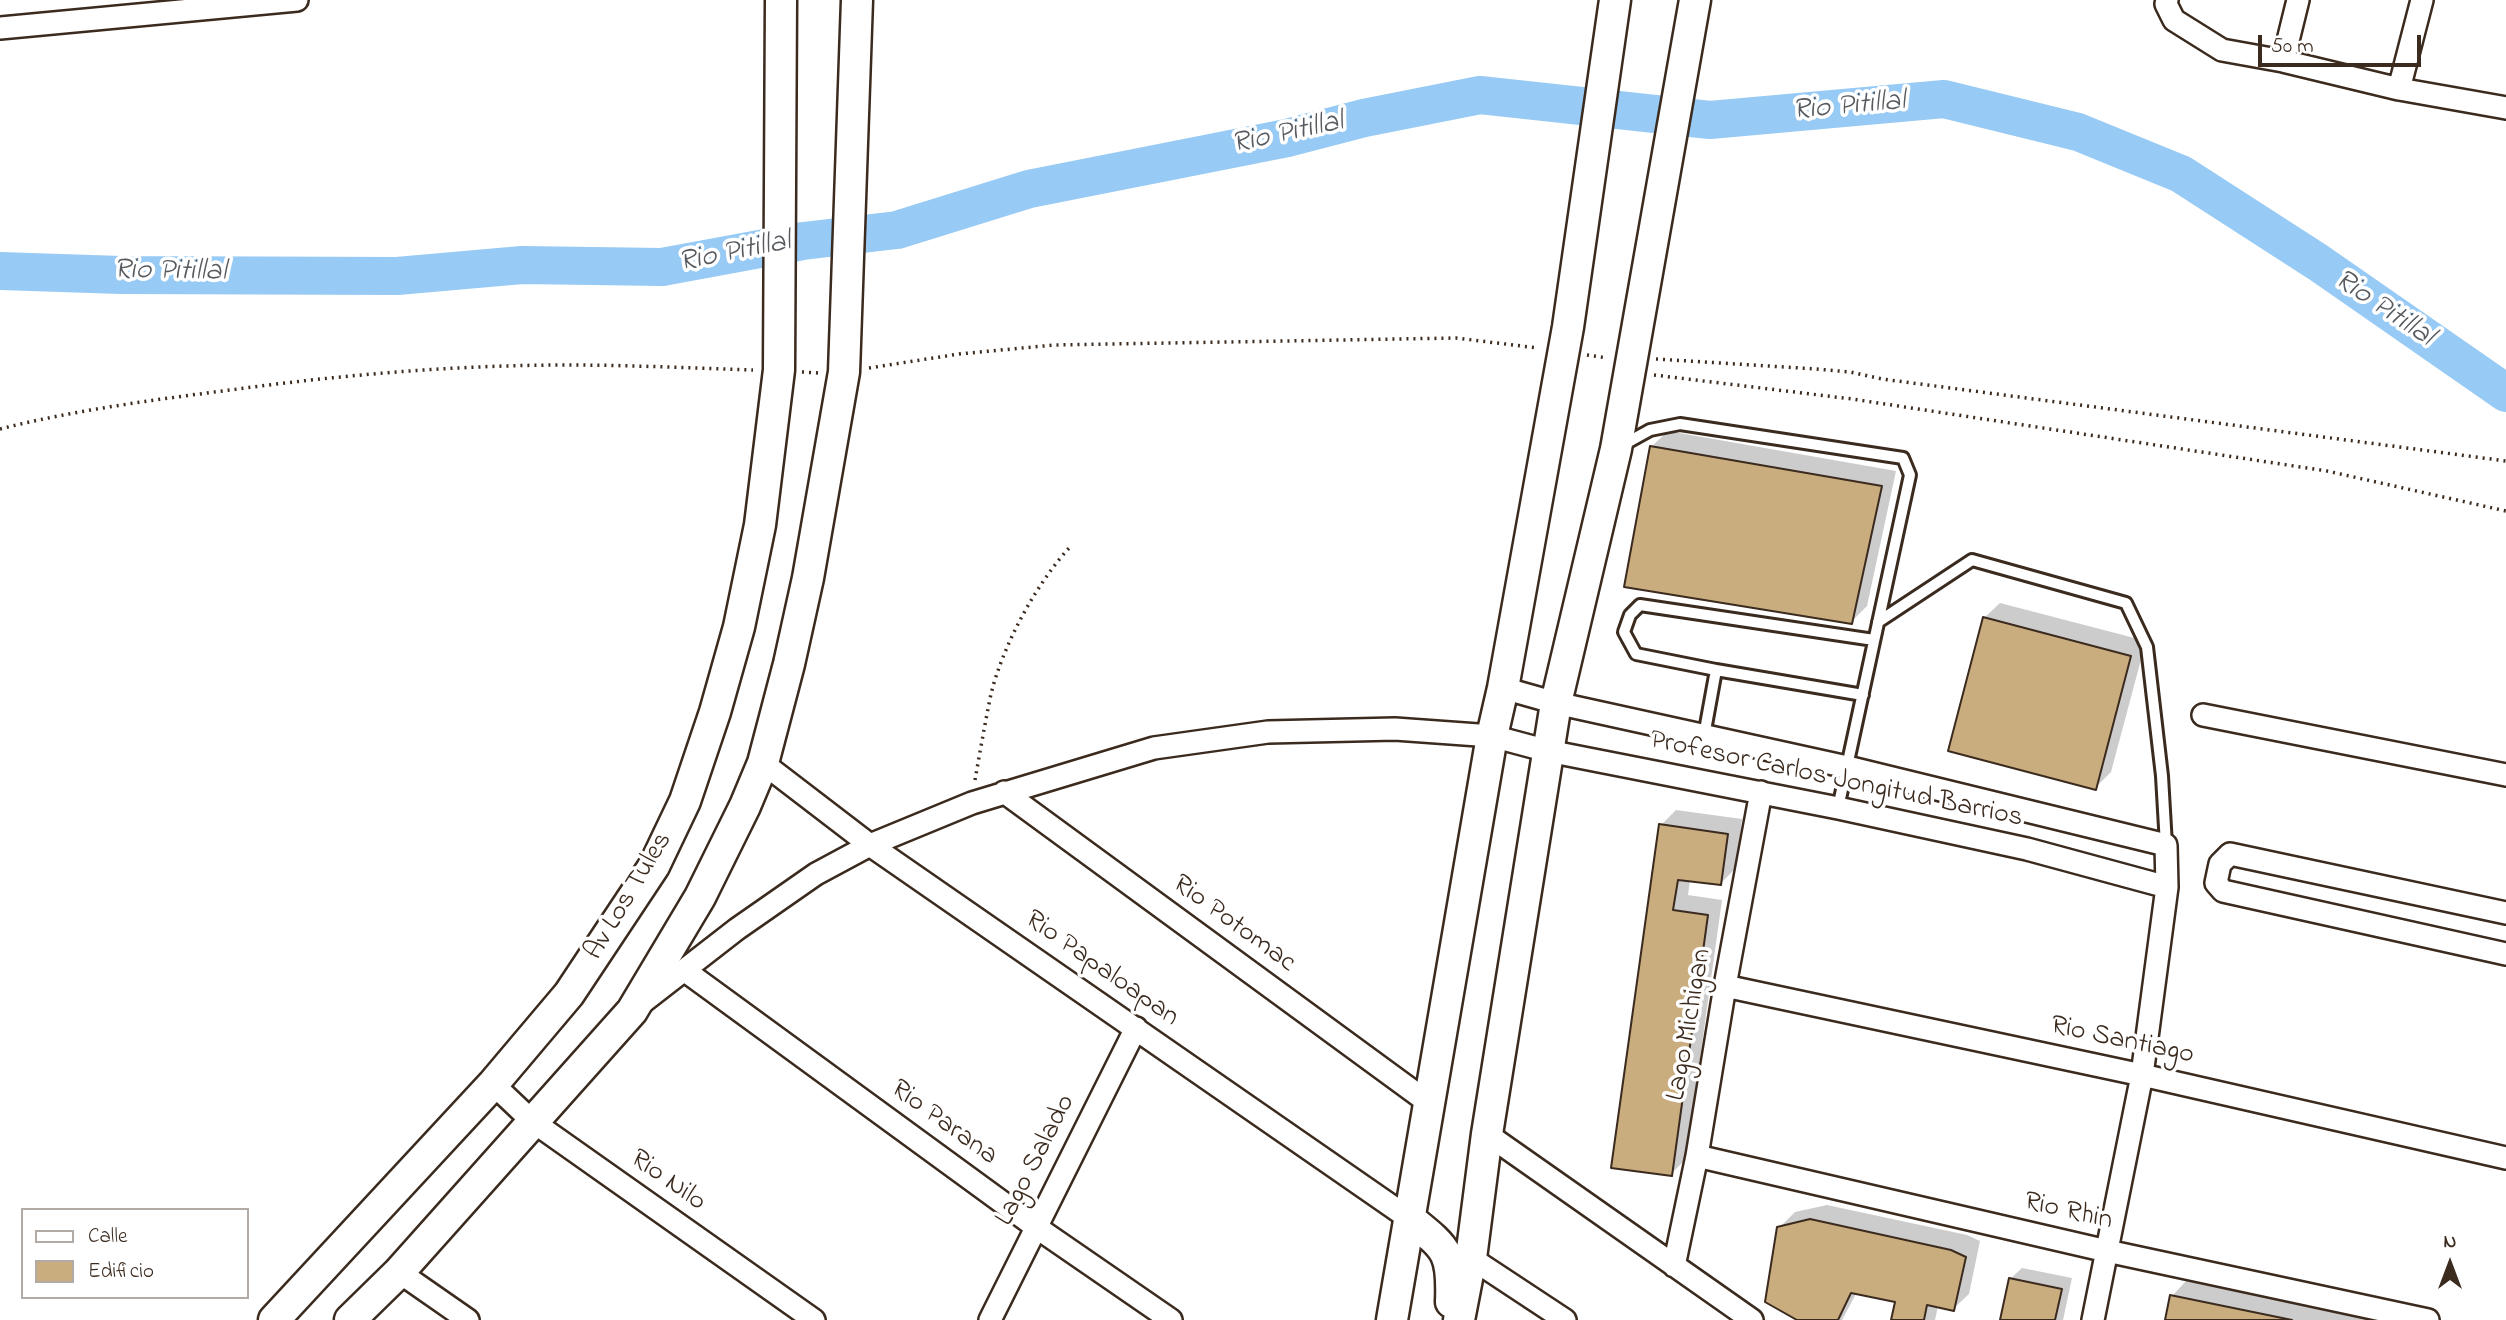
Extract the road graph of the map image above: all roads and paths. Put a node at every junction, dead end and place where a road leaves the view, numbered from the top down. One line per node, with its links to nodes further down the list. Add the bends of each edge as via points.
1 (297, 0): 9 (street)
2 (781, 0): 47 (main road, Av Los Tules, via 779,370 760,525 742,614 685,801 654,866 569,994)
3 (857, 0): 28 (main road, Av Los Tules, via 844,372 807,578)
4 (1615, 0): 21 (main road, via 1568,327)
5 (1695, 0): 13 (main road)
6 (2166, 0): 10 (street, via 2174,20 2222,50)
7 (2298, 0): 10 (street)
8 (2423, 0): 11 (street)
9 (0, 28)
10 (2283, 61): 11 (street)
11 (2399, 89): 12 (street)
12 (2506, 107)
13 (1634, 353): 14 (main road); 15 (path, via 1850,372); 16 (path, via 1866,401 2327,471)
14 (1616, 449): 18 (lane, via 1650,430 1680,424 1903,458 1910,475); 23 (main road)
15 (2506, 461)
16 (2506, 511)
17 (1070, 547): 33 (path, via 1050,569 1015,631 992,692)
18 (1878, 622): 19 (lane); 37 (lane, via 1972,560 2126,603 2147,647)
19 (1874, 640): 20 (lane, via 1640,606 1630,615 1624,632 1636,654); 22 (lane)
20 (1716, 670): 22 (lane); 26 (lane)
21 (1503, 688): 23 (street, Profesor Carlos Jongitud Barrios); 25 (main road)
22 (1863, 695): 29 (lane)
23 (1556, 703): 26 (street, Profesor Carlos Jongitud Barrios); 27 (main road)
24 (2203, 715): 30 (street)
25 (1492, 736): 27 (street, Profesor Carlos Jongitud Barrios); 31 (street, Profesor Carlos Jongitud Barrios, via 1395,729 1268,732 1154,748); 48 (main road)
26 (1704, 736): 29 (street, Profesor Carlos Jongitud Barrios)
27 (1548, 751): 32 (street, Profesor Carlos Jongitud Barrios); 50 (main road)
28 (763, 763): 36 (street, Rio Papaloapan); 44 (main road, Av Los Tules, via 700,897)
29 (1847, 768): 34 (lane); 35 (street, Profesor Carlos Jongitud Barrios)
30 (2506, 775)
31 (1004, 792): 33 (street, Profesor Carlos Jongitud Barrios); 48 (street, Rio Potomac)
32 (1761, 792): 34 (street, Profesor Carlos Jongitud Barrios); 43 (street, Lago Michigan)
33 (972, 803): 36 (street, Profesor Carlos Jongitud Barrios)
34 (1838, 807): 38 (street, Profesor Carlos Jongitud Barrios)
35 (2036, 814): 37 (street, Profesor Carlos Jongitud Barrios); 38 (street)
36 (870, 845): 42 (street, Profesor Carlos Jongitud Barrios, via 816,874); 45 (street, Rio Papaloapan)
37 (2166, 845): 39 (street)
38 (2027, 849): 39 (street, Profesor Carlos Jongitud Barrios)
39 (2167, 887): 46 (street)
40 (2506, 913): 41 (street, via 2230,854 2220,864 2216,883 2223,891)
41 (2506, 954)
42 (684, 970): 44 (street, Profesor Carlos Jongitud Barrios); 54 (street, Rio Parana)
43 (1725, 986): 46 (street, Rio Santiago); 51 (street, Lago Michigan)
44 (632, 1011): 49 (main road, Av Los Tules)
45 (1136, 1028): 53 (street, Rio Papaloapan); 54 (street, Lago Salado)
46 (2141, 1075): 52 (street, Rio Santiago); 55 (street)
47 (493, 1084): 49 (street, Rio Nilo); 60 (main road, Av Los Tules)
48 (1429, 1103): 53 (main road)
49 (532, 1121): 58 (main road, Av Los Tules); 63 (street, Rio Nilo)
50 (1487, 1134): 56 (main road); 57 (street)
51 (1697, 1156): 55 (street, Rio Rhin); 57 (street, Lago Michigan)
52 (2506, 1158)
53 (1410, 1219): 65 (main road); 66 (main road, via 1442,1245 1451,1267)
54 (1036, 1227): 59 (street, Lago Salado); 64 (street, Rio Parana)
55 (2107, 1251): 70 (street); 71 (street, Rio Rhin)
56 (1471, 1258): 67 (main road); 68 (street)
57 (1674, 1266): 69 (street)
58 (399, 1272): 61 (main road, Av Los Tules); 62 (street)
59 (998, 1316)
60 (274, 1320)
61 (350, 1320)
62 (468, 1320)
63 (814, 1320)
64 (1171, 1320)
65 (1392, 1320)
66 (1449, 1320)
67 (1460, 1320)
68 (1565, 1320)
69 (1752, 1320)
70 (2093, 1320)
71 (2428, 1320)

